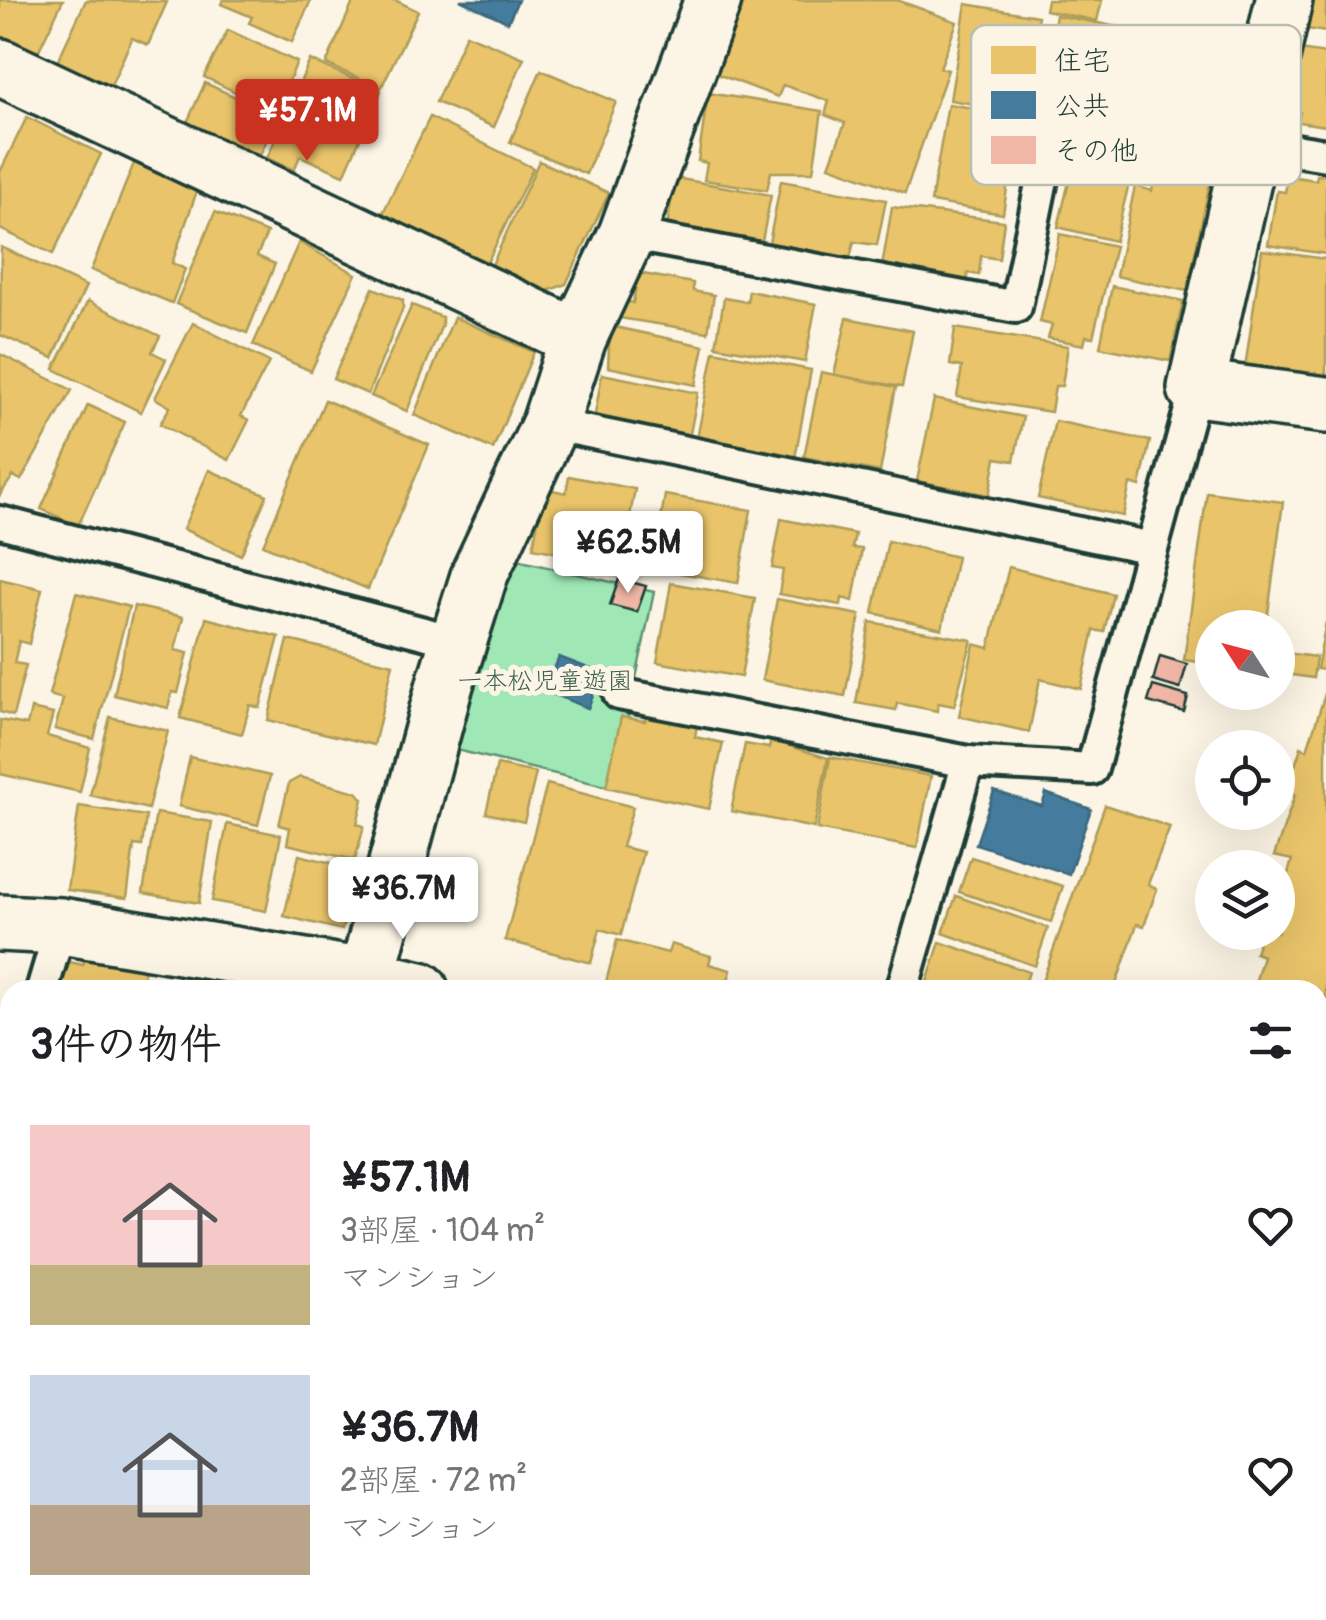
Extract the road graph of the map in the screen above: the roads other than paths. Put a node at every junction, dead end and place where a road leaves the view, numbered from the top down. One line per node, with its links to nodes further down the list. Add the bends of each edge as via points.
1 (713, 0): 9 (street)
2 (1284, 0): 3 (street)
3 (1279, 25)
4 (0, 67): 10 (street)
5 (1301, 150): 6 (lane)
6 (1326, 154)
7 (1041, 185): 9 (lane, via 1016,307)
8 (1244, 185): 11 (street)
9 (627, 234): 10 (street)
10 (578, 338): 13 (street)
11 (1196, 388): 12 (street); 15 (lane)
12 (1326, 406)
13 (550, 424): 15 (lane); 16 (street, via 480,573)
14 (0, 522): 16 (lane)
15 (1152, 548): 18 (lane, via 1092,768)
16 (458, 642): 23 (street)
17 (619, 694): 18 (lane)
18 (968, 762): 24 (lane)
19 (0, 923): 20 (street)
20 (60, 926): 21 (lane); 22 (street)
21 (45, 980)
22 (348, 980)
23 (365, 980)
24 (905, 980)

